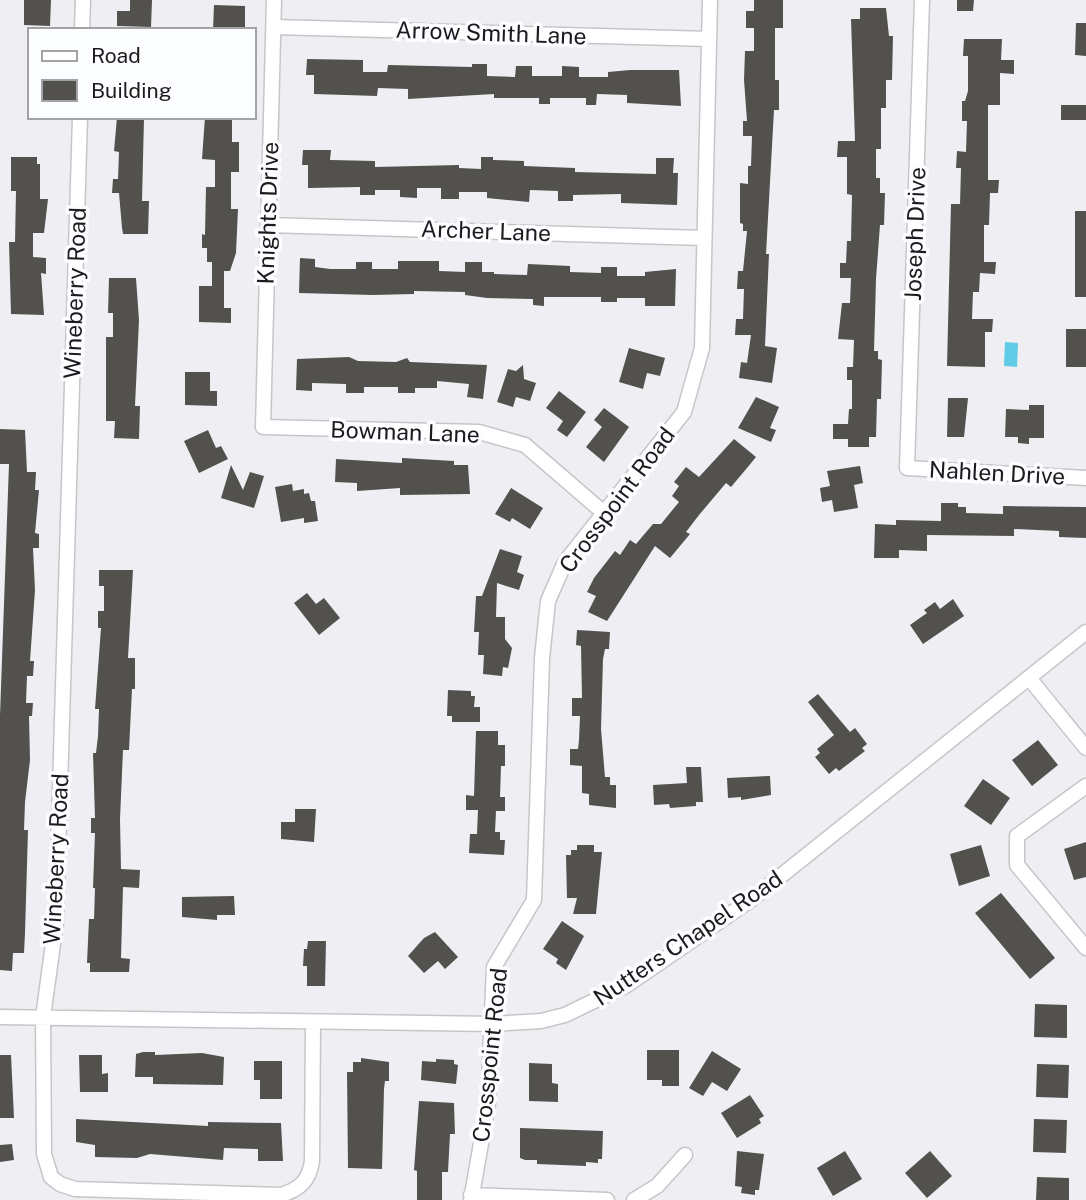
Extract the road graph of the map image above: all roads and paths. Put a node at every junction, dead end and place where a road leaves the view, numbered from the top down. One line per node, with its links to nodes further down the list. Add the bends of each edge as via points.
1 (83, 0): 6 (street)
2 (274, 0): 5 (street, Knights Drive)
3 (710, 0): 7 (street, Crosspoint Road)
4 (922, 0): 12 (street, Joseph Drive)
5 (274, 27): 7 (street, Arrow Smith Lane); 9 (street, Knights Drive)
6 (82, 28)
7 (709, 39): 10 (street, Crosspoint Road)
8 (80, 119): 21 (street, Wineberry Road, via 56,922)
9 (268, 225): 10 (street, Archer Lane); 11 (street, Knights Drive)
10 (704, 237): 14 (street, Crosspoint Road, via 702,348 684,412)
11 (263, 427): 14 (street, Bowman Lane, via 479,432 524,445)
12 (907, 468): 13 (street, Nahlen Drive)
13 (1086, 478)
14 (604, 513): 23 (street, Crosspoint Road, via 565,562 548,601 534,900 494,967)
15 (1086, 632): 16 (street, Nutters Chapel Road)
16 (1029, 678): 17 (street); 23 (street, Nutters Chapel Road, via 752,899 627,985 565,1015)
17 (1086, 748)
18 (1086, 786): 19 (street, via 1017,836 1017,864)
19 (1086, 948)
20 (0, 1017): 21 (street, Nutters Chapel Road)
21 (43, 1017): 22 (street, Nutters Chapel Road); 22 (street, Wineberry Road, via 44,1154 51,1177 60,1184 75,1189 281,1195 304,1184 310,1173)
22 (313, 1022): 23 (street, Nutters Chapel Road)
23 (494, 1024): 25 (street, Crosspoint Road, via 488,1104)
24 (685, 1155): 27 (street, via 657,1186)
25 (471, 1198): 26 (street)
26 (607, 1200)
27 (634, 1200)

